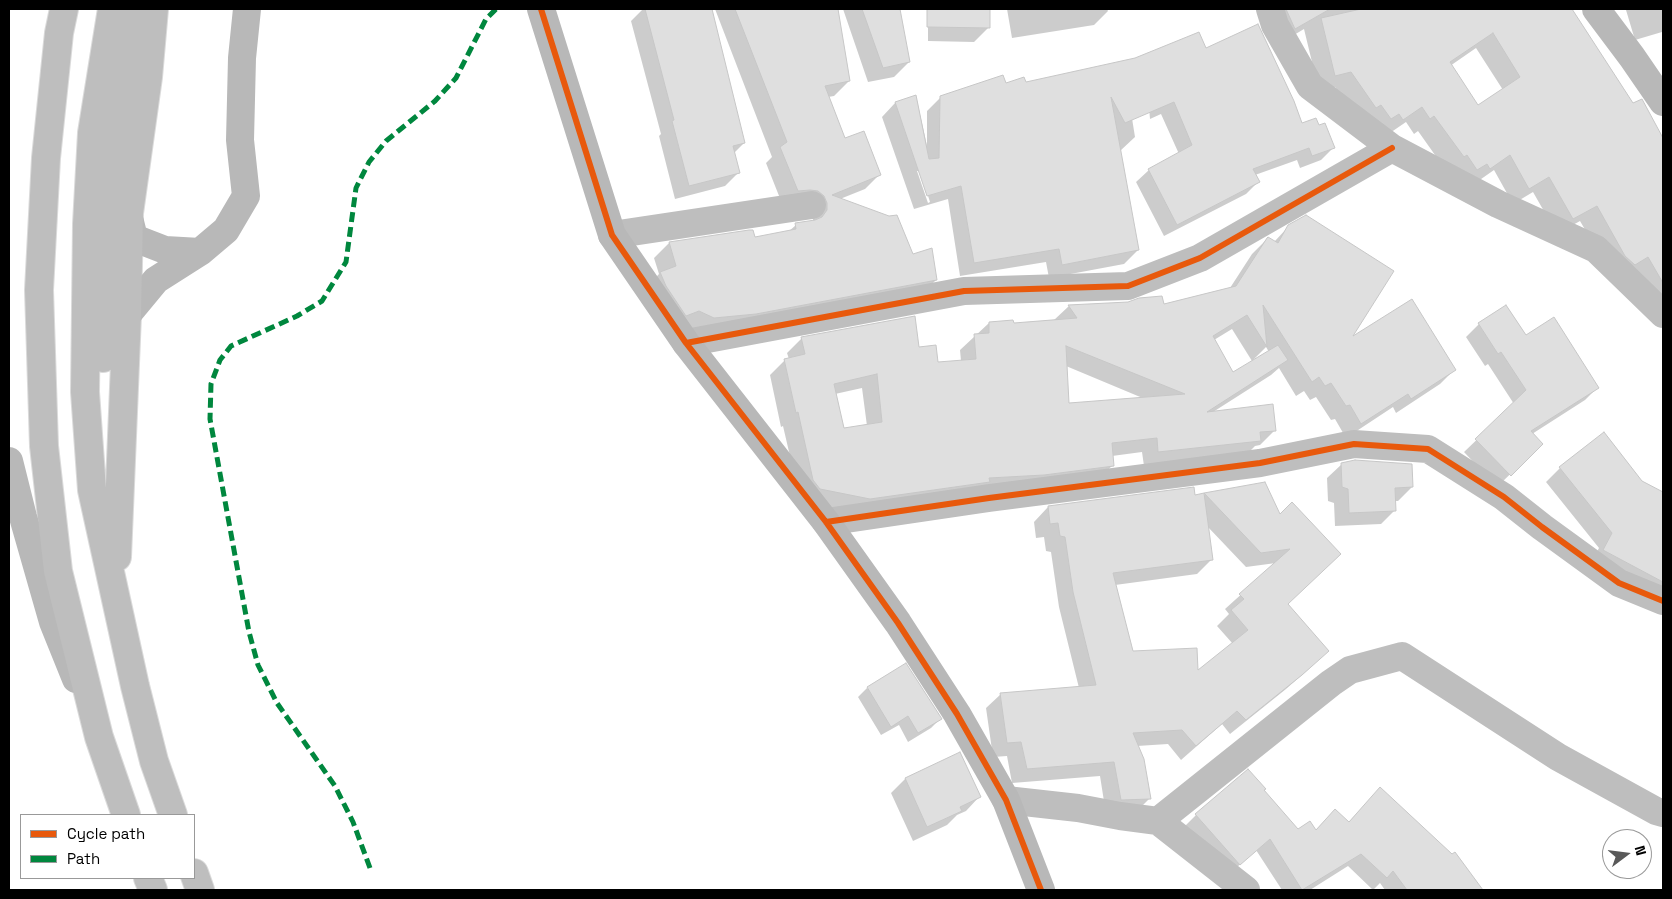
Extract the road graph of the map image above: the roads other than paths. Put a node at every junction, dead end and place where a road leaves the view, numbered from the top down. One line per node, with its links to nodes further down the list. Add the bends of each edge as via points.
1 (64, 9): 22 (main road, via 46,158 39,290 44,446 58,571)
2 (112, 9): 20 (main road, via 92,133 87,224 85,392 92,490)
3 (136, 9): 20 (main road, via 116,134 101,404)
4 (154, 9): 12 (main road)
5 (247, 9): 14 (street, via 240,140 246,196 226,230)
6 (541, 9): 13 (street)
7 (1270, 9): 10 (main road, via 1274,25 1310,86)
8 (1596, 9): 9 (street)
9 (1662, 98)
10 (1392, 148): 15 (main road, via 1498,204 1596,248); 17 (main road, via 1200,258 1128,286 964,291)
11 (812, 205): 13 (main road)
12 (130, 222): 14 (street, via 134,238 165,250); 16 (main road)
13 (612, 235): 17 (street)
14 (200, 252): 16 (street, via 156,280)
15 (1663, 314)
16 (127, 315): 20 (main road)
17 (686, 343): 19 (street)
18 (9, 460): 22 (street, via 53,622)
19 (826, 522): 21 (main road, via 1260,463 1354,444 1428,450 1504,497 1619,583); 23 (street, via 898,623 957,714)
20 (115, 591): 26 (main road, via 154,761)
21 (1663, 601)
22 (99, 738): 25 (main road)
23 (1006, 800): 27 (main road); 30 (street)
24 (1663, 812): 27 (main road, via 1558,757 1402,656 1350,670)
25 (126, 814)
26 (173, 814)
27 (1158, 821): 31 (main road)
28 (195, 876): 29 (main road)
29 (200, 890)
30 (1041, 890)
31 (1246, 890)

